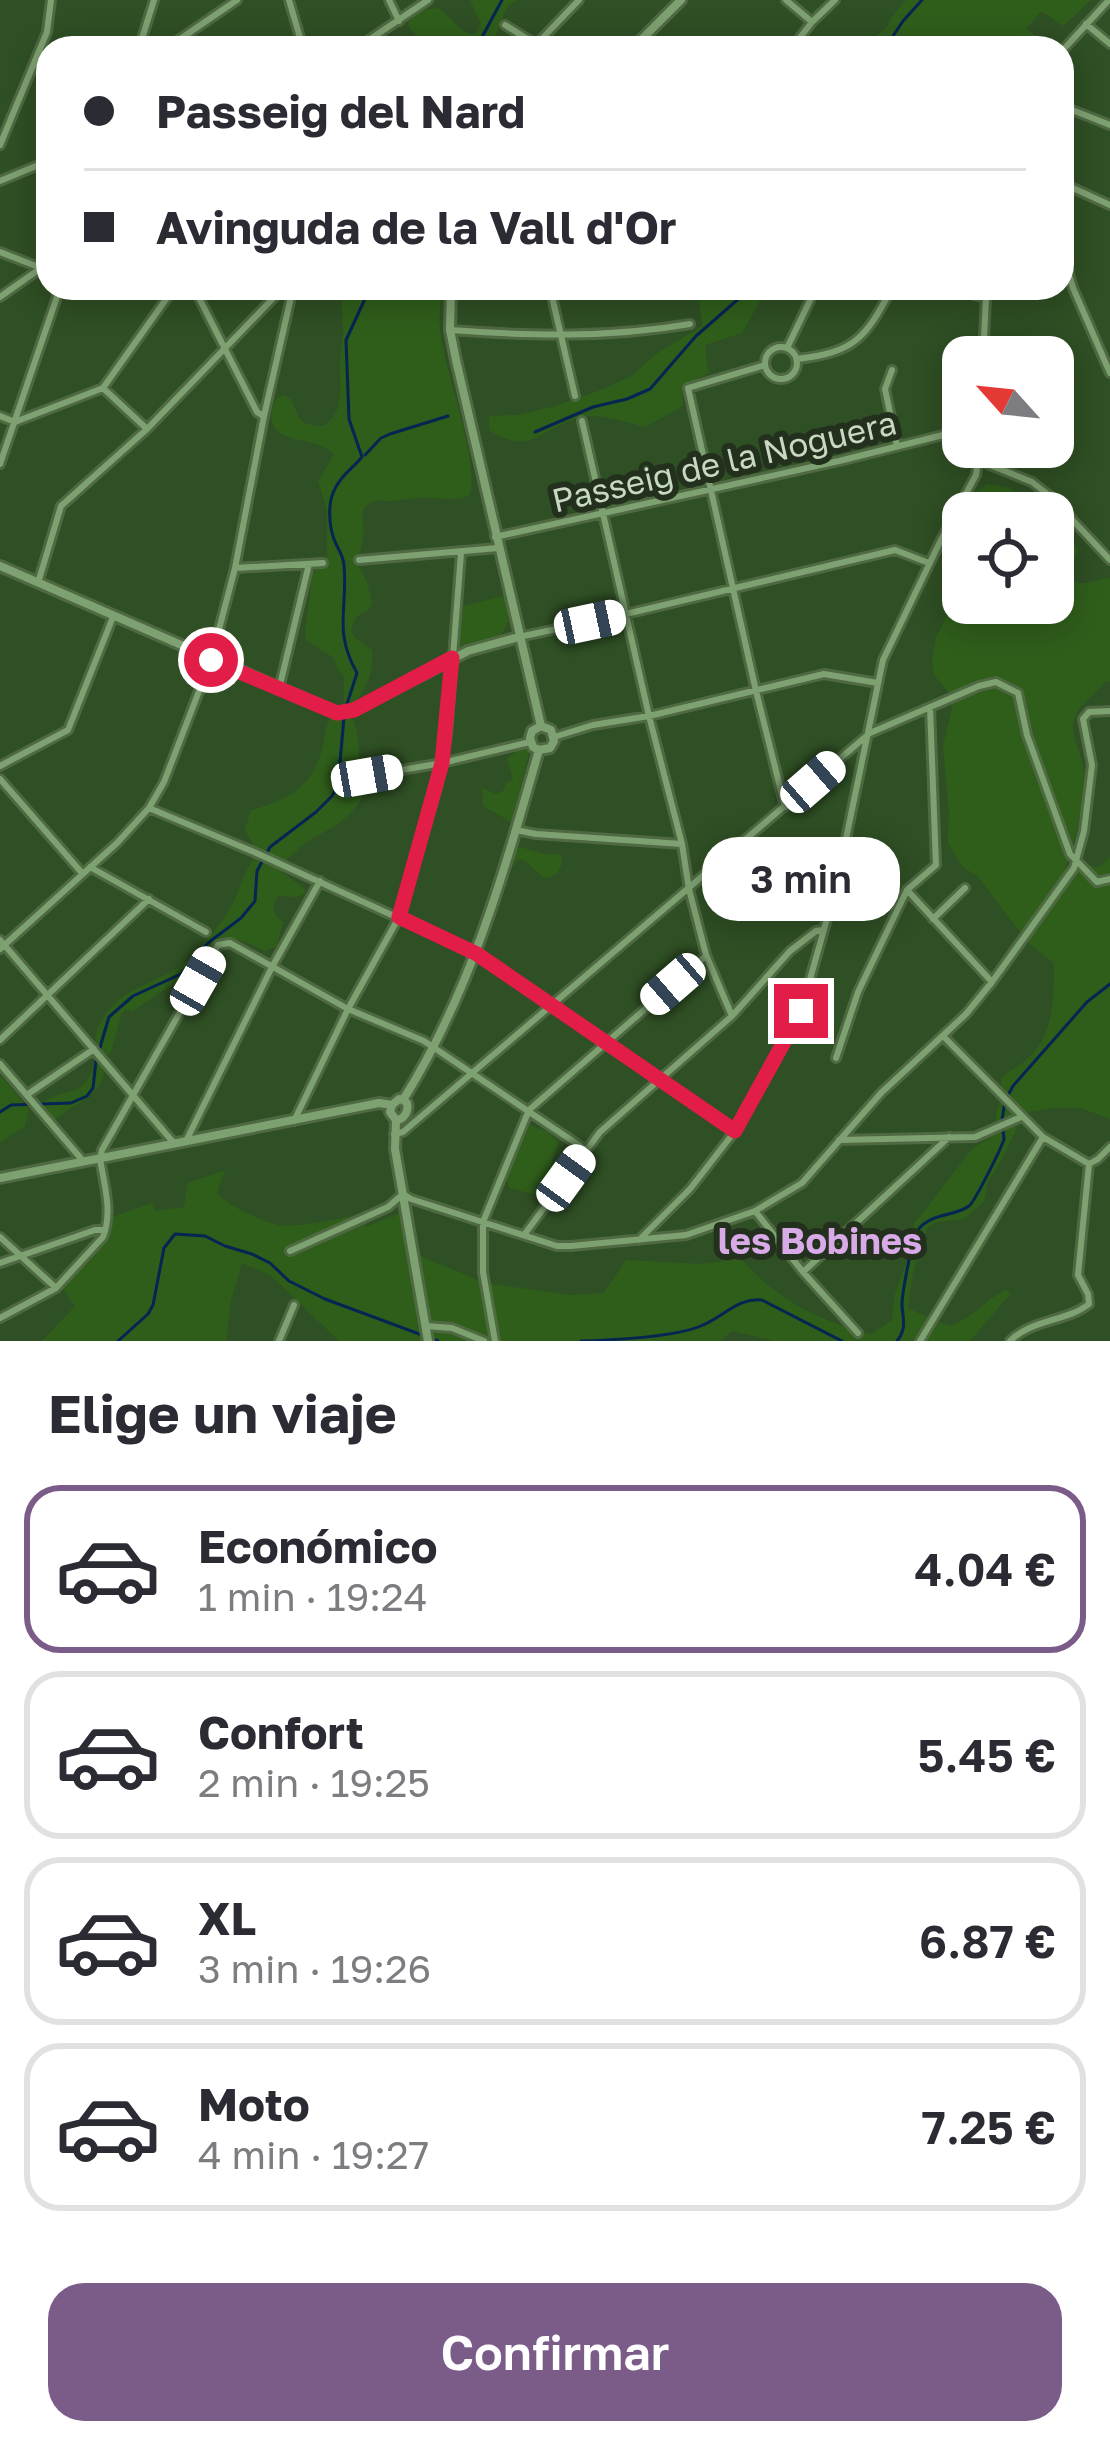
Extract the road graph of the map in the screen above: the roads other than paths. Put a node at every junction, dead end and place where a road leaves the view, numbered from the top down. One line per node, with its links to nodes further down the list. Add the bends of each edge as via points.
1 (51, 0): 16 (street)
2 (154, 0): 17 (street)
3 (237, 0): 18 (street)
4 (289, 0): 19 (street)
5 (389, 0): 12 (street)
6 (428, 0): 12 (street)
7 (579, 0): 22 (street)
8 (681, 0): 23 (street)
9 (786, 0): 13 (street)
10 (835, 0): 13 (street)
11 (1109, 0): 14 (street)
12 (399, 21): 20 (street)
13 (812, 22): 24 (street)
14 (1086, 24): 25 (street); 26 (street)
15 (505, 25): 21 (street)
16 (45, 36)
17 (143, 36)
18 (184, 36)
19 (300, 36)
20 (376, 36)
21 (521, 36)
22 (547, 36)
23 (644, 36)
24 (801, 36)
25 (1074, 38)
26 (1110, 44)
27 (36, 58): 30 (street)
28 (1074, 111): 29 (street)
29 (1110, 125)
30 (0, 145)
31 (36, 166): 32 (street)
32 (0, 181)
33 (1074, 188): 34 (street)
34 (1110, 205)
35 (0, 252): 36 (street)
36 (36, 263)
37 (36, 272): 39 (street)
38 (1074, 290): 56 (street)
39 (0, 297)
40 (56, 300): 65 (street)
41 (166, 300): 61 (street)
42 (200, 300): 54 (street)
43 (271, 300): 54 (street)
44 (290, 300): 64 (street)
45 (451, 300): 51 (street)
46 (553, 300): 52 (street)
47 (810, 300): 55 (street)
48 (885, 300): 57 (street, via 852,344)
49 (986, 300): 53 (street)
50 (690, 324): 52 (street)
51 (450, 330): 52 (street); 75 (street)
52 (560, 334): 62 (street)
53 (984, 336)
54 (225, 348): 64 (street); 67 (street)
55 (787, 348): 57 (street); 58 (street, via 772,349)
56 (1107, 356): 60 (street)
57 (796, 359): 58 (street, via 784,379)
58 (765, 365): 73 (street, via 688,388)
59 (892, 370): 69 (street, via 884,389)
60 (1110, 373)
61 (104, 388): 65 (street); 67 (street)
62 (575, 396)
63 (0, 416): 65 (street)
64 (264, 416): 83 (street)
65 (15, 422): 70 (street)
66 (582, 422): 74 (street)
67 (147, 429): 84 (street, via 61,506)
68 (942, 435): 69 (street, Passeig de la Noguera)
69 (897, 446): 73 (street, Passeig de la Noguera)
70 (0, 464)
71 (978, 468): 80 (street)
72 (997, 468): 78 (street, via 1050,496)
73 (709, 488): 74 (street, Passeig de la Noguera); 85 (street)
74 (603, 512): 75 (street, Passeig de la Noguera); 86 (street)
75 (497, 543): 76 (street, Passeig de la Noguera); 88 (street)
76 (461, 553): 77 (street, Passeig de la Noguera); 89 (street)
77 (359, 560)
78 (1110, 560)
79 (323, 563): 81 (street)
80 (930, 563): 85 (street, via 895,550); 91 (street)
81 (309, 564): 83 (street); 92 (street)
82 (0, 566): 84 (street)
83 (235, 568): 90 (street)
84 (38, 583): 87 (street)
85 (734, 588): 86 (street); 93 (street)
86 (626, 614): 88 (street); 96 (street)
87 (113, 617): 90 (street); 103 (street, via 68,730)
88 (519, 637): 89 (street); 97 (street)
89 (452, 658): 92 (street, via 346,713); 102 (street)
90 (211, 660): 92 (street); 107 (street)
91 (878, 683): 93 (street, via 824,674); 98 (street)
92 (279, 690)
93 (756, 691): 96 (street); 106 (street)
94 (930, 707): 98 (street); 110 (street, via 996,682 1018,693 1044,787); 116 (street, via 936,865)
95 (1110, 711): 110 (street, via 1083,719 1092,764)
96 (649, 716): 99 (street); 109 (street)
97 (541, 726): 99 (street); 100 (street)
98 (870, 733): 106 (street); 120 (street)
99 (554, 737): 101 (street)
100 (530, 742): 101 (street); 102 (street)
101 (539, 750): 108 (street)
102 (442, 763): 104 (street); 118 (street)
103 (0, 766)
104 (367, 776)
105 (0, 778): 111 (street)
106 (784, 807): 115 (street)
107 (149, 808): 111 (street); 113 (street)
108 (516, 830): 109 (street); 123 (street)
109 (682, 844): 115 (street)
110 (1076, 861): 112 (street, via 1096,882); 126 (street)
111 (86, 870): 117 (street); 122 (street)
112 (1110, 879)
113 (320, 881): 118 (street); 125 (street)
114 (965, 888): 119 (street)
115 (689, 889): 124 (street); 128 (street)
116 (907, 890): 119 (street); 136 (street)
117 (149, 898): 121 (street); 127 (street)
118 (399, 917): 123 (street); 129 (street)
119 (933, 919): 126 (street)
120 (824, 930): 130 (street, via 790,951); 150 (street, via 801,1011)
121 (206, 932)
122 (1, 944): 127 (street)
123 (477, 954): 128 (street); 134 (street)
124 (706, 955): 130 (street); 133 (street)
125 (272, 967): 129 (street); 140 (street, via 230,943 218,945); 155 (street)
126 (992, 982): 131 (street)
127 (47, 995): 132 (street); 135 (street)
128 (552, 1006): 133 (street); 138 (street)
129 (348, 1010): 134 (street); 148 (street)
130 (732, 1016): 139 (street)
131 (943, 1036): 146 (street); 154 (street)
132 (0, 1040)
133 (605, 1042): 139 (street); 144 (street)
134 (435, 1048): 138 (street); 142 (street)
135 (94, 1049): 140 (street); 141 (street)
136 (836, 1058)
137 (0, 1064): 141 (street)
138 (472, 1073): 144 (street); 147 (street)
139 (658, 1078): 150 (street); 158 (street)
140 (132, 1093): 156 (street); 159 (street)
141 (27, 1094): 160 (street)
142 (403, 1100): 143 (street); 145 (street)
143 (392, 1105): 148 (street); 149 (street)
144 (529, 1110): 158 (street); 165 (street)
145 (407, 1111): 147 (street); 149 (street)
146 (1021, 1118): 152 (street); 153 (street)
147 (418, 1119): 151 (street)
148 (294, 1120): 155 (street)
149 (396, 1120): 151 (street)
150 (735, 1131): 169 (street)
151 (394, 1134): 163 (street)
152 (1043, 1137): 161 (street); 183 (street)
153 (949, 1138): 154 (street); 173 (street)
154 (839, 1140): 164 (street, via 802,1183)
155 (186, 1142): 156 (street)
156 (175, 1144): 159 (street)
157 (1110, 1147): 161 (street)
158 (586, 1150): 167 (street)
159 (100, 1159): 160 (street); 166 (street)
160 (84, 1162): 162 (street)
161 (1089, 1164): 184 (street, via 1078,1275 1089,1304)
162 (0, 1178)
163 (403, 1194): 165 (street); 170 (street); 177 (street)
164 (754, 1211): 169 (street, via 686,1235); 173 (street)
165 (483, 1222): 167 (street); 182 (street)
166 (106, 1230): 171 (street); 174 (street)
167 (524, 1235): 169 (street, via 557,1246)
168 (0, 1237): 171 (street)
169 (637, 1241)
170 (290, 1251)
171 (21, 1256): 172 (street); 174 (street)
172 (0, 1264)
173 (803, 1272): 178 (street)
174 (56, 1288): 176 (street)
175 (294, 1305): 180 (street)
176 (0, 1318)
177 (426, 1326): 179 (street); 181 (street)
178 (858, 1333)
179 (428, 1339)
180 (279, 1341)
181 (484, 1341)
182 (496, 1341)
183 (920, 1341)
184 (1010, 1341)

